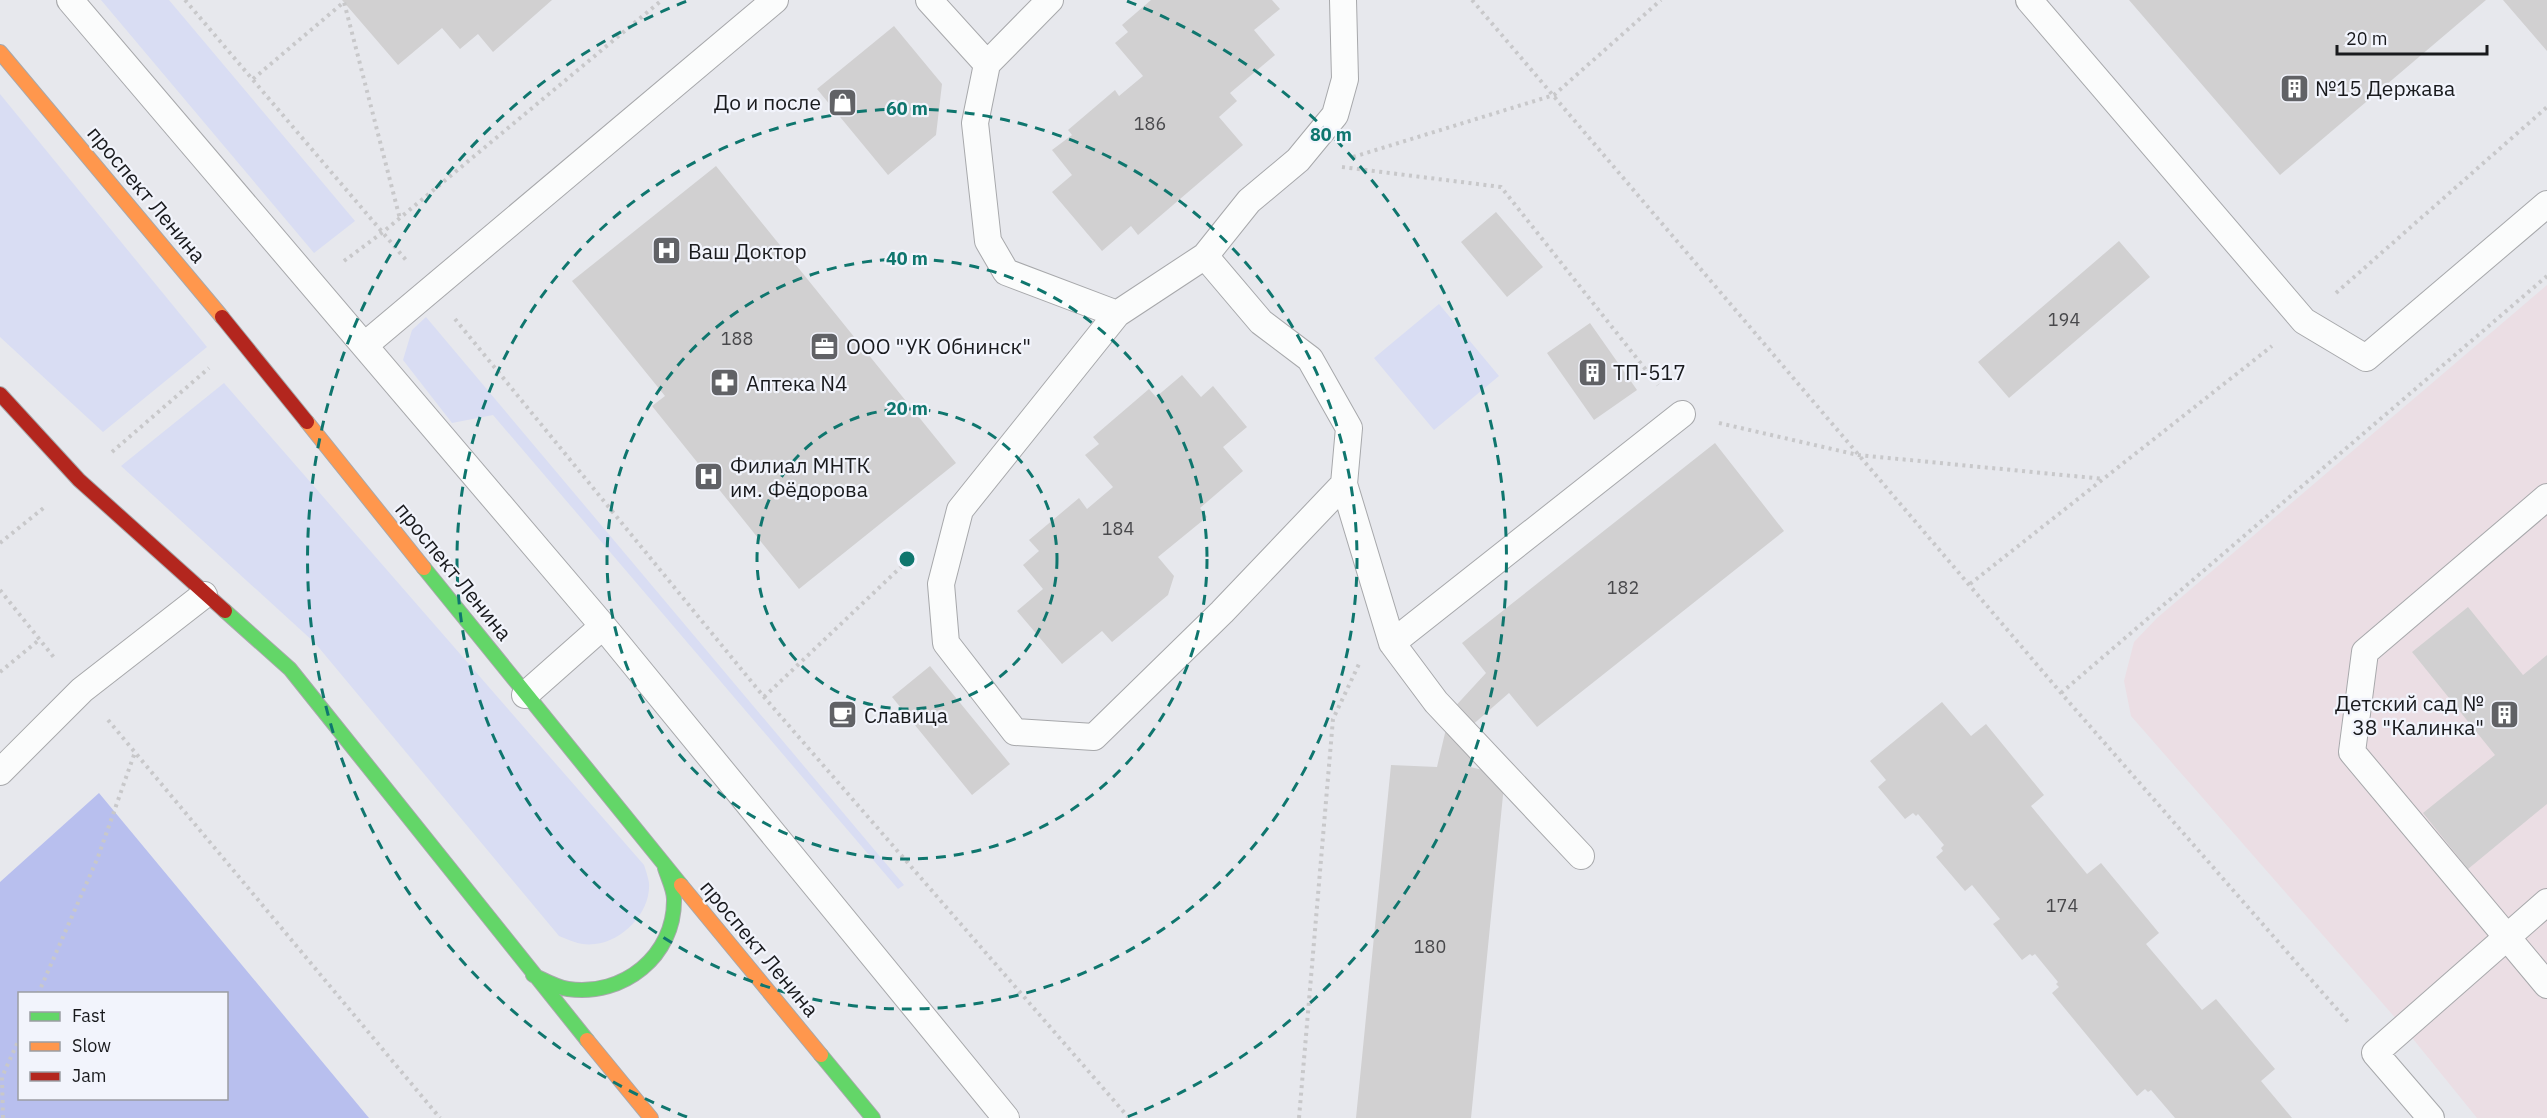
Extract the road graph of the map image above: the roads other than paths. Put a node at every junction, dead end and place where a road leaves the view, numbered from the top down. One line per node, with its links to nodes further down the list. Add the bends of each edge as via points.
1 (70, 0): 12 (lane)
2 (775, 0): 12 (lane)
3 (929, 0): 8 (lane)
4 (1050, 0): 8 (lane)
5 (1343, 0): 10 (lane, via 1345,79 1335,115 1298,160 1249,201)
6 (2029, 0): 9 (lane, via 2304,321 2366,357)
7 (0, 52): 20 (main road, проспект Ленина, via 242,340)
8 (987, 64): 11 (lane, via 975,123 988,241 1006,272)
9 (2547, 204)
10 (1205, 256): 11 (lane); 15 (lane, via 1260,322 1310,359 1349,428)
11 (1117, 314): 15 (lane, via 960,510 941,584 946,643 1015,732 1094,737 1222,612)
12 (365, 345): 18 (lane)
13 (0, 394): 17 (main road, via 79,480)
14 (1682, 414): 19 (lane)
15 (1344, 484): 19 (lane)
16 (2547, 497): 25 (lane, via 2365,652 2352,752)
17 (204, 595): 21 (lane, via 82,690); 26 (main road, via 290,669)
18 (603, 626): 20 (lane); 30 (lane)
19 (1392, 643): 22 (lane, via 1436,702)
20 (525, 695): 23 (main road, проспект Ленина)
21 (4, 761)
22 (1581, 856)
23 (664, 864): 26 (main road, via 674,897 672,925 662,949 646,967 624,982 598,990 567,989); 29 (main road, проспект Ленина)
24 (2547, 902): 25 (lane)
25 (2507, 938): 27 (lane); 31 (lane, via 2375,1053)
26 (533, 975): 28 (main road)
27 (2547, 985)
28 (651, 1118)
29 (873, 1118)
30 (1006, 1118)
31 (2431, 1118)

